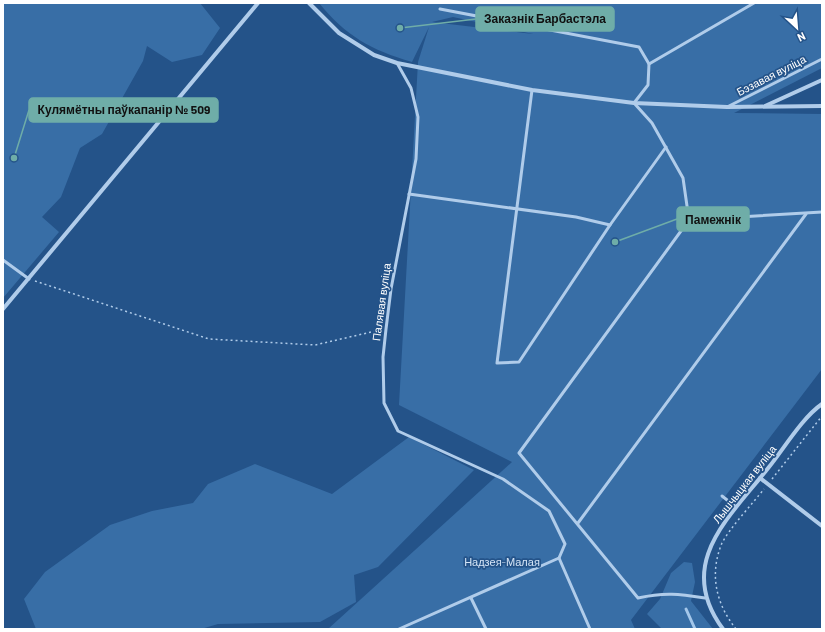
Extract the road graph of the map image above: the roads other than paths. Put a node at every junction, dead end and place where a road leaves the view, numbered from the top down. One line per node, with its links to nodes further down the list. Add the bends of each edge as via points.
1 (258, 3): 22 (street)
2 (309, 3): 6 (street, via 339,33 374,55)
3 (754, 3): 7 (lane)
4 (440, 9): 7 (lane, via 638,47)
5 (822, 59): 12 (lane, Бэзавая вуліца)
6 (397, 63): 9 (street); 15 (lane, Палявая вуліца, via 411,88 418,117 416,159)
7 (649, 64): 10 (lane, via 648,85)
8 (822, 80): 13 (street)
9 (532, 90): 10 (street); 16 (lane)
10 (634, 103): 12 (street); 14 (lane, via 652,123)
11 (822, 106): 13 (street)
12 (728, 107): 13 (street)
13 (763, 107)
14 (666, 147): 19 (lane, via 683,178); 20 (lane)
15 (409, 194): 16 (lane); 30 (lane, Палявая вуліца, via 386,329 383,357 384,403 398,431 503,479 549,511 565,544)
16 (516, 209): 20 (lane, via 576,217); 20 (lane, via 496,363 520,362)
17 (822, 212): 18 (lane)
18 (806, 214): 19 (lane); 28 (lane)
19 (689, 220): 28 (lane, via 519,453)
20 (610, 225)
21 (3, 260): 22 (lane)
22 (29, 279): 23 (street)
23 (3, 309)
24 (822, 404): 25 (street, Лышчыцкая вуліца)
25 (760, 478): 27 (street, Лышчыцкая вуліца); 29 (street)
26 (722, 496): 27 (lane)
27 (736, 507): 32 (street, Лышчыцкая вуліца, via 724,520 710,547 704,571)
28 (578, 523): 32 (lane, via 638,598 668,593)
29 (822, 526)
30 (559, 558): 31 (lane); 35 (lane)
31 (471, 598): 33 (lane); 34 (lane)
32 (705, 598): 36 (street, Лышчыцкая вуліца)
33 (398, 629)
34 (486, 629)
35 (590, 629)
36 (723, 629)

